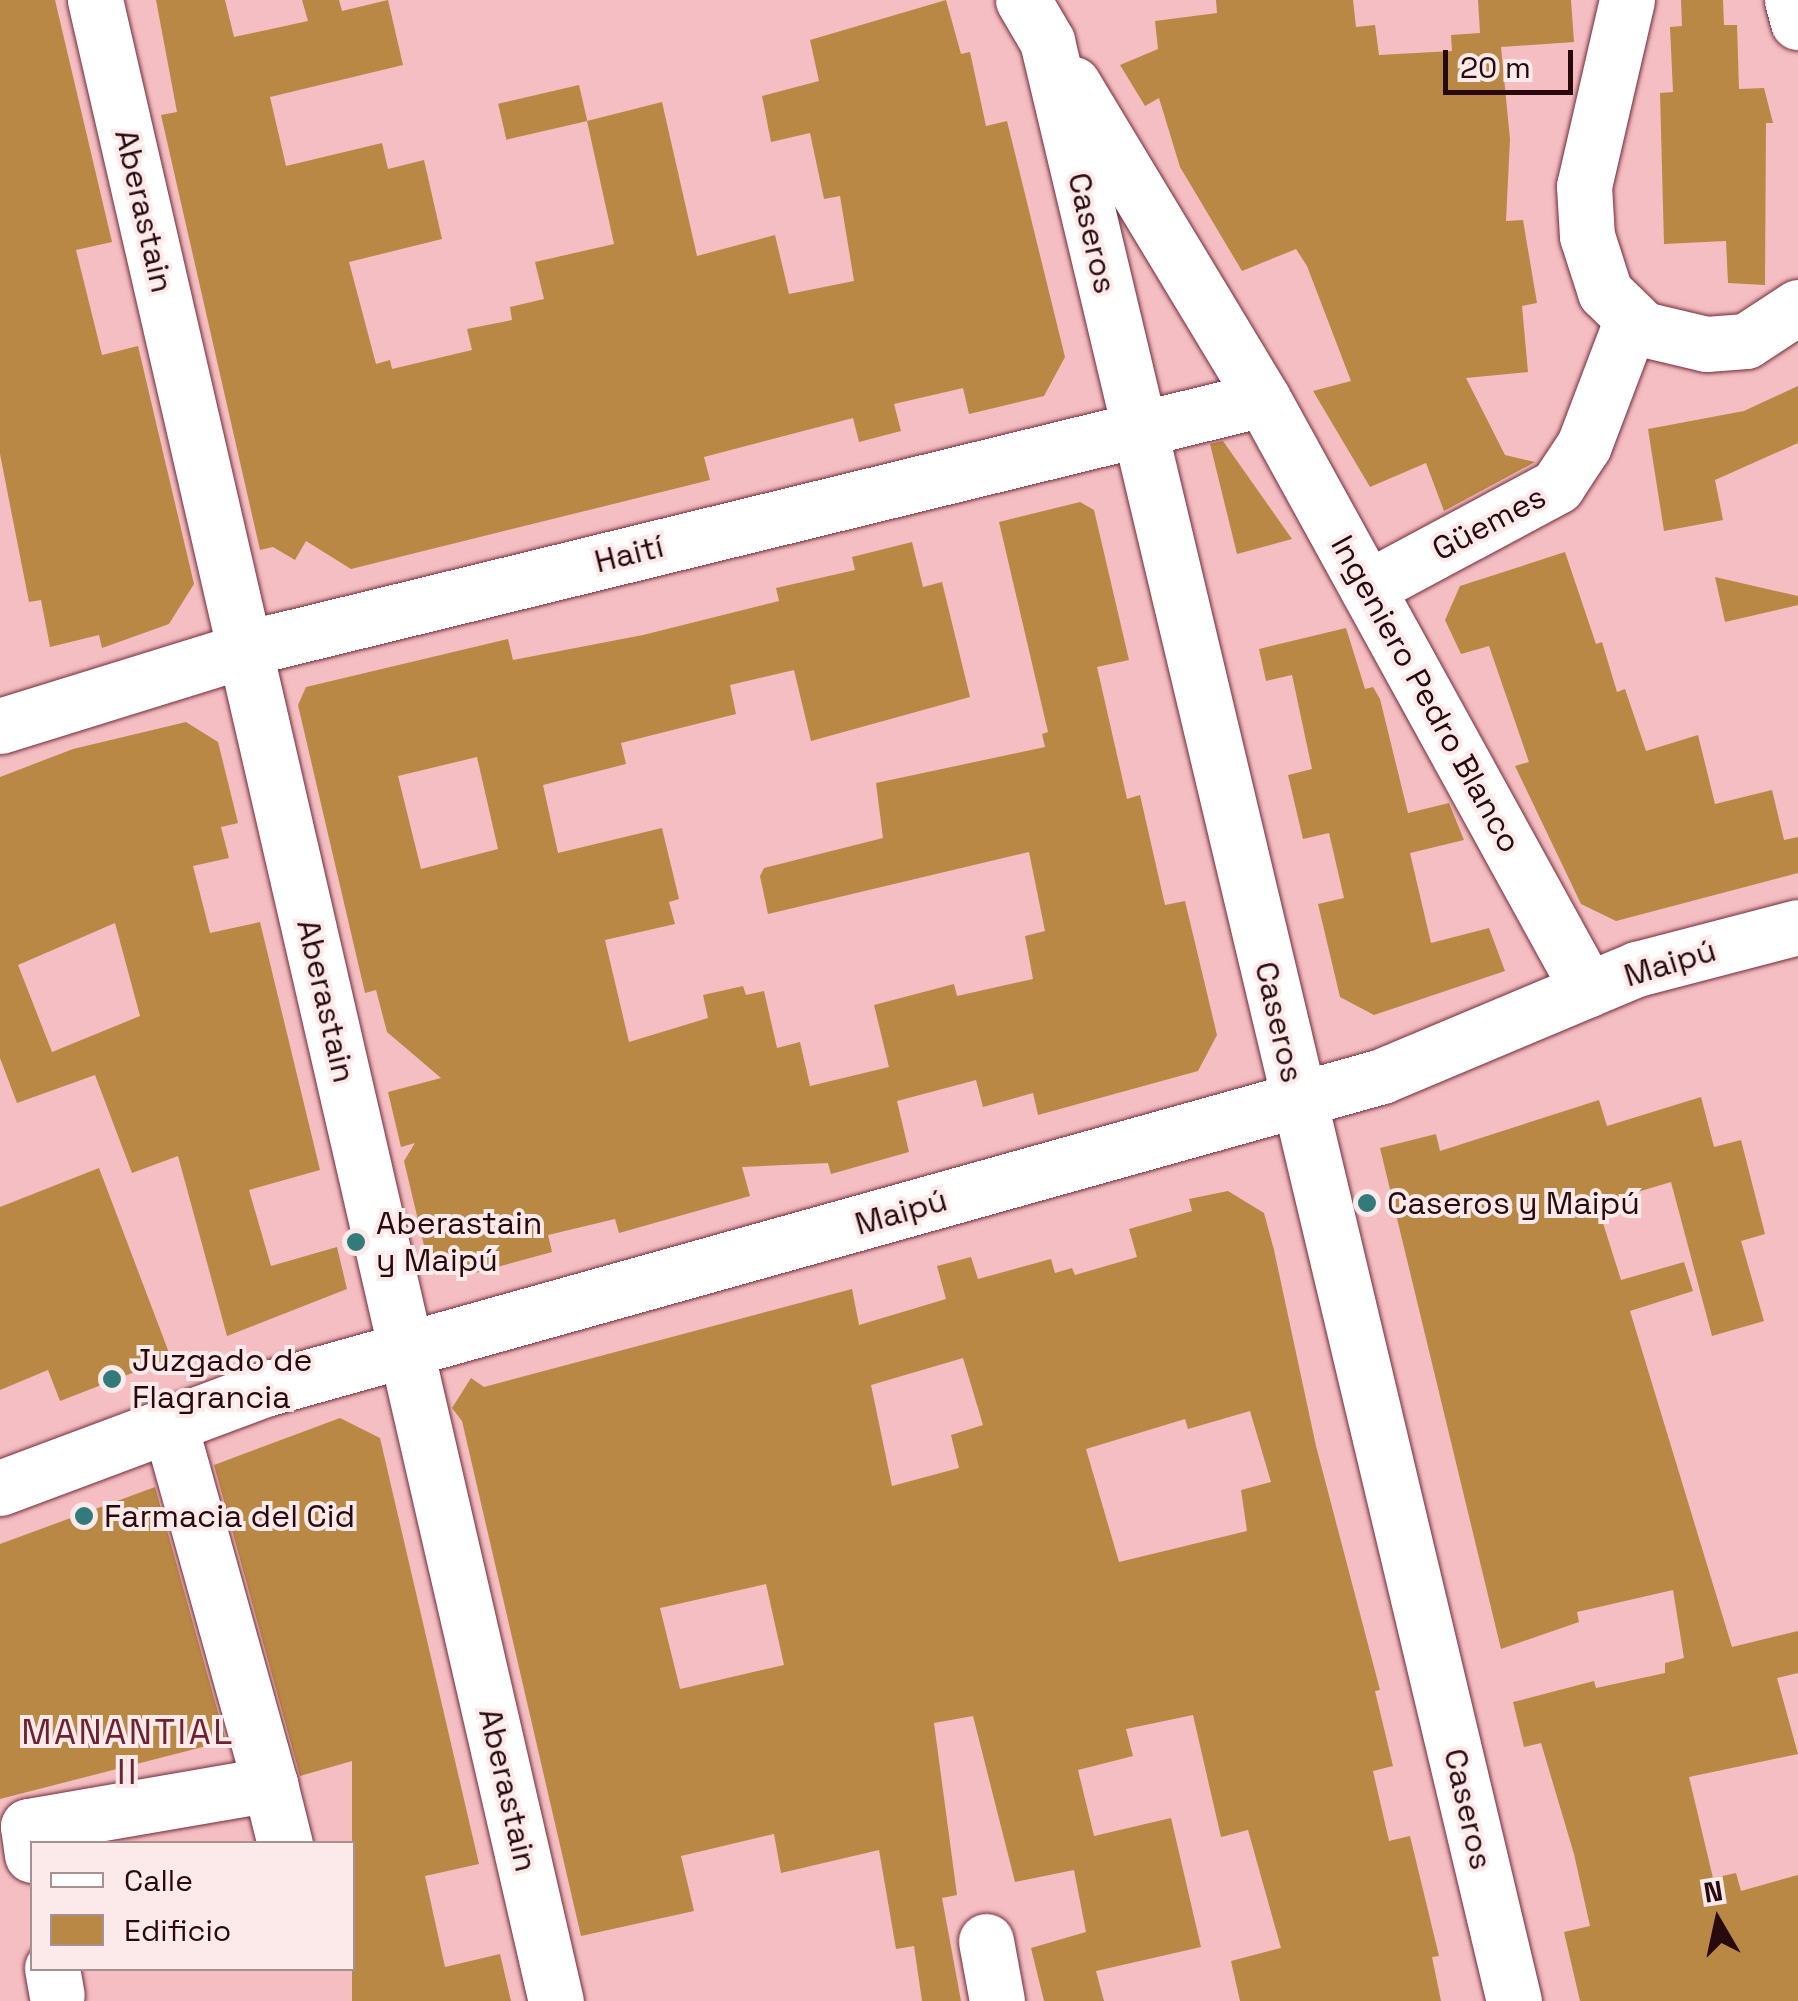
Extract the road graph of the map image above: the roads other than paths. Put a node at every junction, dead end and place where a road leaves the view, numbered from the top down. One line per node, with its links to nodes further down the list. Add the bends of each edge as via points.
1 (95, 0): 11 (street, Aberastain)
2 (1627, 0): 7 (street, via 1584,186 1598,276)
3 (1792, 0): 5 (street)
4 (1035, 21): 8 (street, Caseros); 9 (street, Caseros)
5 (1798, 22)
6 (1798, 308): 7 (street, via 1769,331 1728,344 1684,341)
7 (1631, 322): 10 (street, Güemes, via 1584,445 1557,486)
8 (1263, 399): 9 (street, Haití); 10 (street, Ingeniero Pedro Blanco)
9 (1138, 429): 11 (street, Haití); 15 (street, Caseros)
10 (1367, 588): 14 (street, Ingeniero Pedro Blanco)
11 (245, 650): 12 (street, Haití); 16 (street, Aberastain)
12 (0, 726)
13 (1798, 927): 14 (street, Maipú, via 1637,969)
14 (1588, 990): 15 (street, Maipú, via 1382,1076)
15 (1298, 1101): 16 (street, Maipú); 25 (street, Caseros)
16 (406, 1350): 17 (street, Maipú, via 265,1389); 23 (street, Aberastain)
17 (170, 1425): 18 (street, Maipú); 19 (street)
18 (0, 1488)
19 (270, 1784): 20 (street, via 28,1826); 21 (street)
20 (30, 1841)
21 (284, 1841)
22 (986, 1942): 24 (street)
23 (556, 2001)
24 (997, 2001)
25 (1514, 2001)

